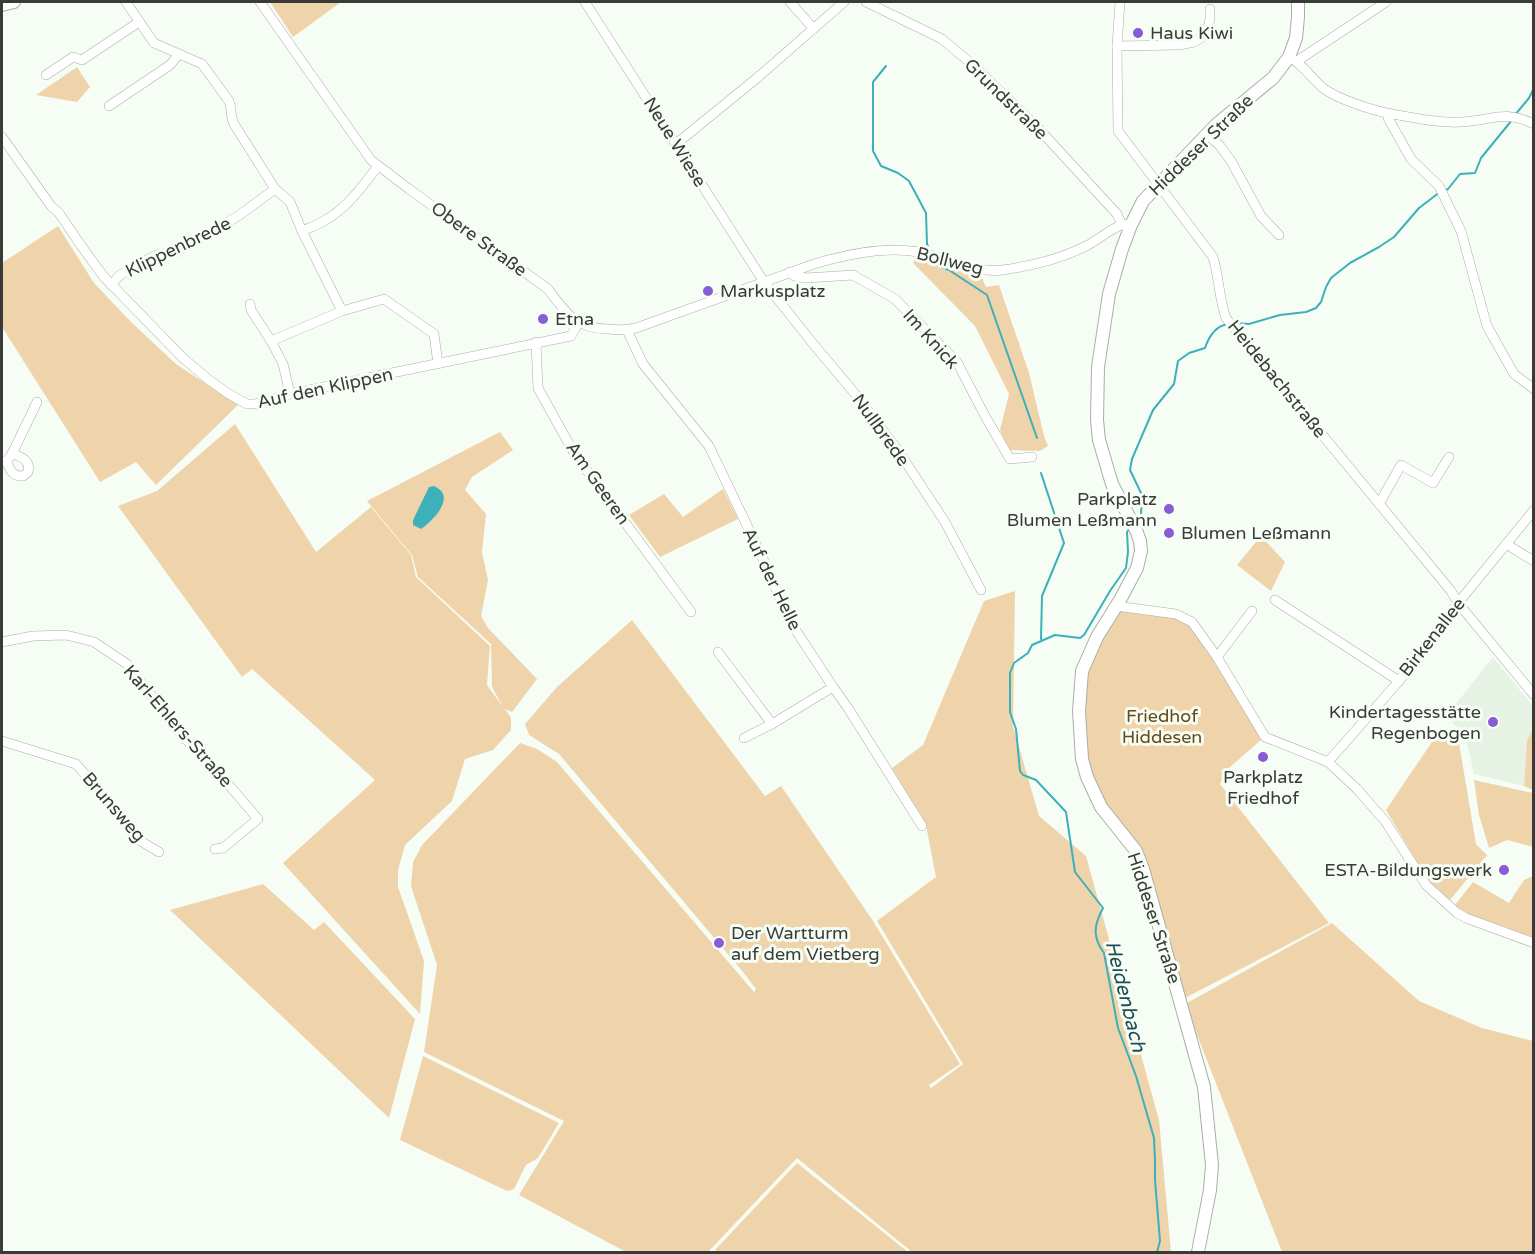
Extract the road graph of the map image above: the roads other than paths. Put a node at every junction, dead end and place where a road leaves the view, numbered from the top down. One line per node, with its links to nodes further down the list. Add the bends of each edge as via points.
1 (14, 2): 11 (main road)
2 (126, 2): 13 (street)
3 (260, 2): 25 (street, Obere Straße)
4 (585, 2): 24 (street, Neue Wiese)
5 (790, 2): 14 (street)
6 (844, 2): 14 (street)
7 (866, 2): 28 (street, Grundstraße, via 942,39 973,64 1038,128)
8 (1120, 2): 15 (street, Heidebachstraße)
9 (1298, 2): 17 (main road, Hiddeser Straße)
10 (1386, 2): 17 (street)
11 (2, 5)
12 (1210, 9): 15 (street, via 1206,35 1194,42)
13 (139, 22): 16 (street, via 154,43); 18 (street, via 82,60 73,57)
14 (813, 28): 24 (street)
15 (1117, 46): 26 (street, Heidebachstraße, via 1118,131)
16 (179, 54): 19 (street, via 170,65); 27 (street, via 202,64 229,100 234,124)
17 (1293, 59): 20 (street, via 1338,97); 22 (main road, Hiddeser Straße)
18 (46, 75)
19 (109, 106)
20 (1390, 114): 21 (street, via 1462,122 1501,115); 41 (street, via 1388,118 1412,159 1439,186 1461,231 1487,326 1514,374)
21 (1533, 124)
22 (1207, 134): 26 (main road, Hiddeser Straße); 30 (street, via 1231,160 1261,216)
23 (2, 137): 33 (street, Auf den Klippen)
24 (676, 144): 32 (street, Neue Wiese)
25 (378, 166): 29 (street, via 338,212); 36 (street, Obere Straße, via 548,289)
26 (1159, 184): 28 (main road, Hiddeser Straße); 47 (street, Heidebachstraße, via 1213,257 1226,318)
27 (276, 189): 29 (street, via 290,202); 33 (street, Klippenbrede, via 238,216 176,252 156,255 120,275)
28 (1126, 225): 31 (street, Bollweg, via 1062,257 1004,270 990,271 917,251 894,249 838,257); 54 (main road, Hiddeser Straße, via 1107,303 1098,367 1099,440 1112,484 1140,540 1137,568)
29 (302, 231): 35 (street)
30 (1279, 235)
31 (790, 272): 32 (street, Bollweg); 44 (street, Im Knick, via 806,278 853,275 895,299 957,362 1010,459)
32 (764, 282): 37 (street); 51 (street, Nullbrede, via 897,448 945,522)
33 (111, 285): 42 (street, Auf den Klippen, via 183,358 235,398 255,404)
34 (250, 304): 38 (street)
35 (342, 311): 38 (street); 40 (street, via 384,299 434,334)
36 (578, 323): 37 (street, via 595,329); 39 (street, Auf den Klippen, via 571,336)
37 (627, 330): 61 (street, Auf der Helle, via 643,364 708,446 789,620)
38 (271, 341): 42 (street, via 283,364)
39 (536, 342): 40 (street, Auf den Klippen); 56 (street, Am Geeren, via 538,388 574,453)
40 (438, 364): 42 (street, Auf den Klippen)
41 (1533, 389)
42 (290, 394)
43 (38, 402): 46 (street)
44 (1032, 457)
45 (1449, 457): 47 (street, via 1433,483 1401,465)
46 (6, 458)
47 (1379, 504): 53 (street, Heidebachstraße)
48 (1533, 510): 49 (street, Birkenallee)
49 (1506, 544): 50 (street); 53 (street, Birkenallee)
50 (1533, 561)
51 (981, 590)
52 (1275, 600): 60 (street)
53 (1458, 603): 60 (street, Birkenallee); 62 (street, Heidebachstraße)
54 (1116, 606): 59 (street, via 1176,614 1192,622); 71 (main road, Hiddeser Straße, via 1082,671 1082,759 1101,807 1140,860 1204,1087 1212,1165)
55 (1251, 611): 59 (street)
56 (691, 612)
57 (2, 642): 68 (street, Karl-Ehlers-Straße, via 66,635 94,642 127,664 185,740 199,750 258,819 223,848)
58 (718, 652): 63 (street)
59 (1217, 657): 66 (street, via 1265,737)
60 (1399, 681): 66 (street, Birkenallee)
61 (833, 687): 63 (street); 67 (street, Auf der Helle)
62 (1533, 695)
63 (772, 724): 64 (street)
64 (744, 738)
65 (2, 741): 69 (street, Brunsweg, via 76,764 137,839)
66 (1328, 762): 70 (street, via 1389,826 1426,885 1457,913)
67 (922, 826)
68 (215, 849)
69 (159, 852)
70 (1533, 943)
71 (1198, 1252)

